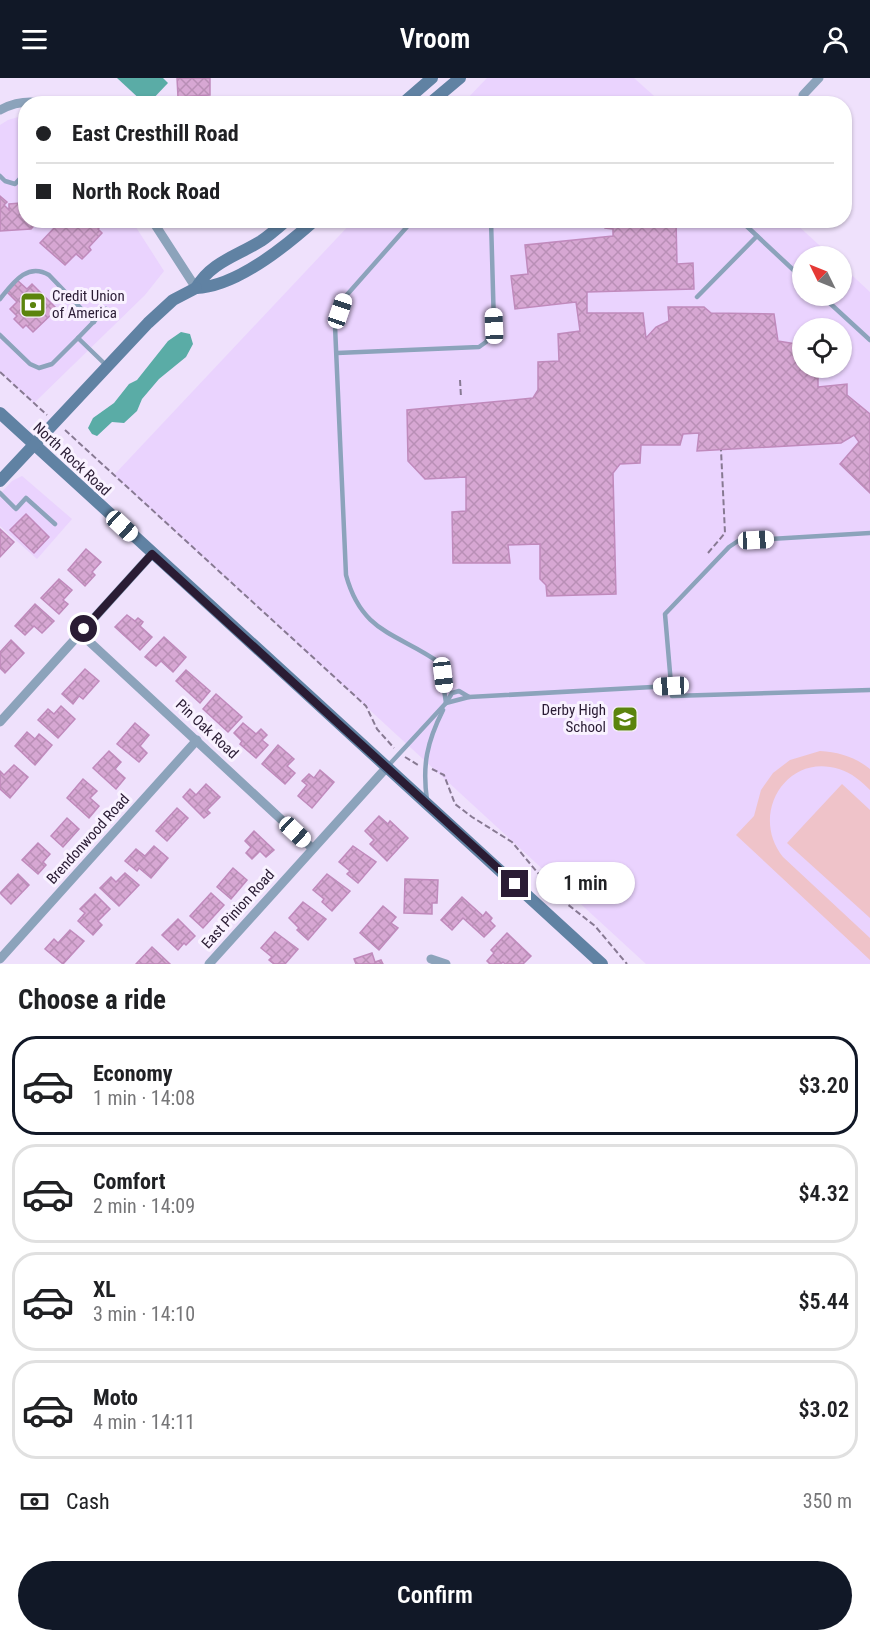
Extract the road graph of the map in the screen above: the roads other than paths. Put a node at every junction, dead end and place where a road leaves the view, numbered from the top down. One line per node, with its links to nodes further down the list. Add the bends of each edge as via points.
1 (432, 78): 5 (main road)
2 (460, 78): 6 (main road)
3 (819, 78): 4 (street)
4 (803, 95)
5 (411, 96)
6 (440, 96)
7 (18, 103): 8 (street)
8 (0, 110)
9 (0, 176): 10 (lane, via 15,184)
10 (18, 181)
11 (157, 228): 19 (street)
12 (277, 228): 19 (main road, via 216,266)
13 (306, 228): 19 (main road, via 258,264 210,288)
14 (406, 228): 28 (lane, via 345,297 335,326)
15 (491, 228): 28 (lane, via 494,326 486,342 479,347)
16 (748, 228): 17 (lane)
17 (757, 236): 18 (lane); 20 (lane)
18 (792, 269)
19 (196, 288): 29 (main road, via 160,310)
20 (697, 297)
21 (0, 299): 24 (lane, via 26,272 35,269 49,275)
22 (833, 306): 27 (lane)
23 (106, 309): 24 (lane)
24 (94, 322): 26 (lane)
25 (0, 335): 26 (lane, via 39,368 52,364)
26 (78, 338): 29 (lane)
27 (870, 340)
28 (337, 354): 41 (lane, via 349,587 364,613 382,631 440,663)
29 (107, 366): 31 (main road)
30 (0, 413): 31 (main road, North Rock Road)
31 (34, 444): 32 (main road); 36 (main road, North Rock Road)
32 (0, 482)
33 (0, 493): 34 (lane, via 16,508 26,498)
34 (55, 524)
35 (870, 533): 38 (lane, via 738,541 729,547 665,614)
36 (152, 554): 37 (street); 44 (main road, North Rock Road)
37 (80, 633): 42 (street); 43 (street, Pin Oak Road)
38 (671, 686): 39 (lane, via 672,696); 40 (lane)
39 (870, 690)
40 (469, 696): 41 (lane); 41 (lane, via 459,691 452,693)
41 (446, 703): 44 (lane); 45 (lane, via 427,748 424,777)
42 (0, 722)
43 (197, 740): 46 (street, Pin Oak Road); 47 (street, Brendonwood Road)
44 (387, 767): 45 (main road, North Rock Road); 46 (street, East Pinion Road)
45 (428, 804): 51 (main road, North Rock Road)
46 (312, 849): 49 (street, East Pinion Road)
47 (0, 958)
48 (431, 959): 50 (street)
49 (209, 964)
50 (446, 964)
51 (602, 964)

